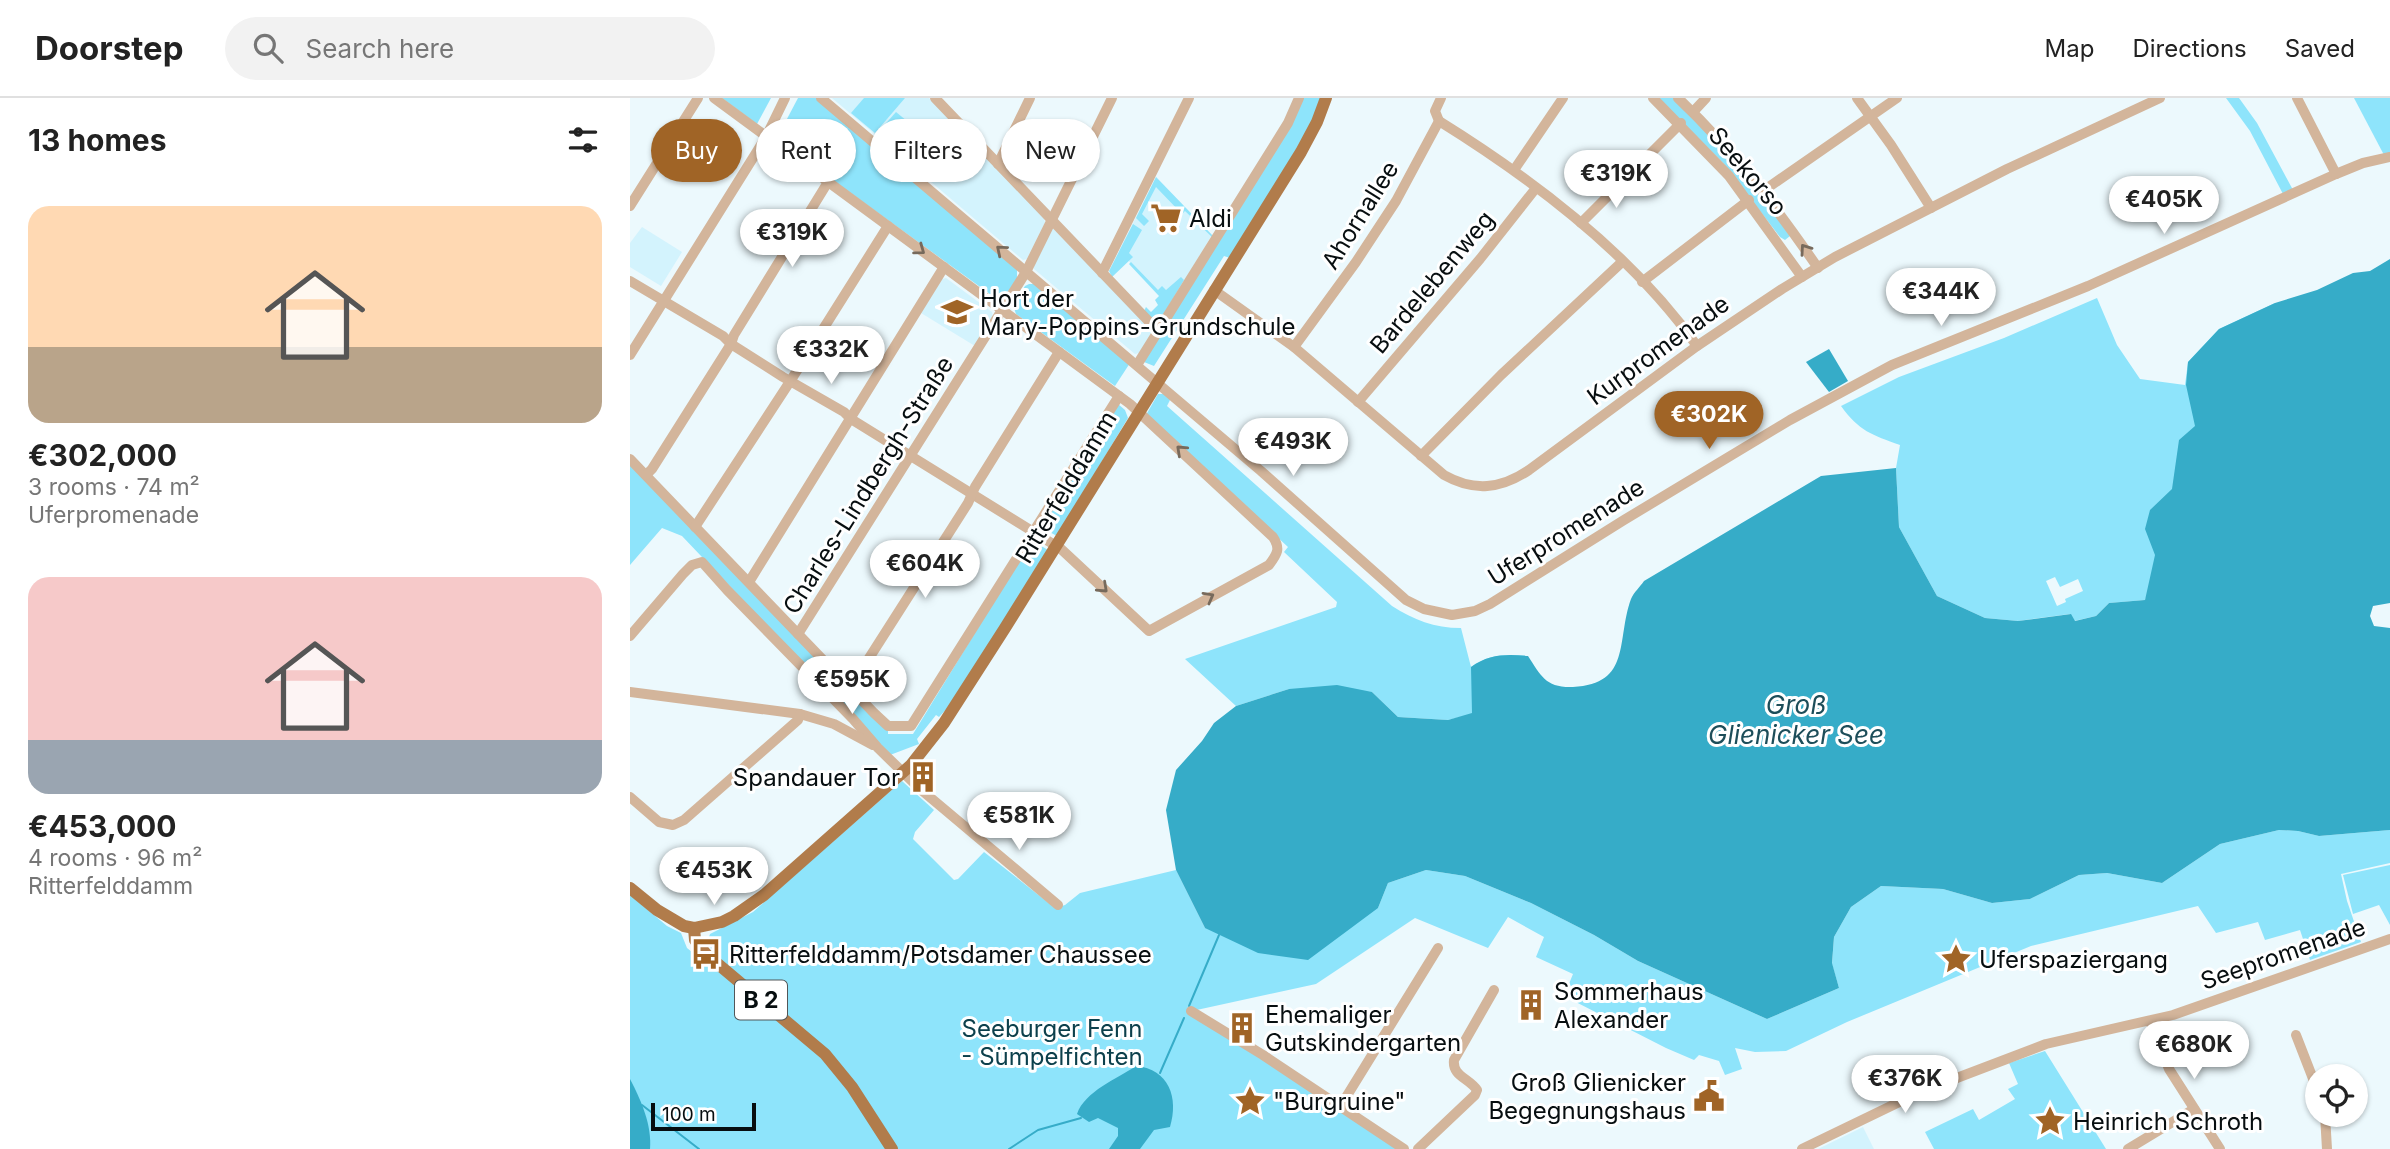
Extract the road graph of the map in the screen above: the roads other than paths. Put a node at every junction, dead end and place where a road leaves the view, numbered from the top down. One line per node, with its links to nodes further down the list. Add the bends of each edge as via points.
1 (698, 98): 37 (street)
2 (713, 98): 27 (street)
3 (785, 98): 24 (street)
4 (821, 98): 45 (street, Uferpromenade, one-way to 4)
5 (935, 98): 21 (street)
6 (953, 98): 21 (street)
7 (1030, 98): 30 (street)
8 (1112, 98): 39 (street, Charles-Lindbergh-Straße)
9 (1189, 98): 46 (street)
10 (1326, 98): 50 (main road, Ritterfelddamm, via 1301,152)
11 (1441, 98): 25 (street, Ahornallee, via 1435,111)
12 (1563, 98): 31 (street)
13 (1653, 98): 26 (street, Seekorso)
14 (1678, 98): 22 (street, Seekorso)
15 (1706, 98): 22 (street)
16 (1857, 98): 23 (street)
17 (1898, 98): 23 (street)
18 (2160, 98): 38 (street, Kurpromenade)
19 (2297, 98): 32 (street)
20 (1297, 99): 53 (street, via 1288,123)
21 (946, 110): 30 (street)
22 (1693, 112): 35 (street, Seekorso)
23 (1870, 115): 35 (street); 38 (street)
24 (775, 119)
25 (1439, 121): 31 (street); 56 (street, Ahornallee, via 1396,201)
26 (1681, 123): 36 (street, Seekorso); 40 (street)
27 (756, 130)
28 (756, 153): 51 (street)
29 (2388, 157): 32 (street, Uferpromenade)
30 (998, 163): 39 (street)
31 (1514, 170): 34 (street)
32 (2336, 174): 61 (street, Uferpromenade, via 2088,286 1892,365 1790,420 1490,604 1463,614 1436,613 1406,600)
33 (828, 182): 41 (street); 54 (street)
34 (1536, 188): 40 (street); 63 (street, Bardelebenweg)
35 (1763, 191): 44 (street, Seekorso, one-way to 35)
36 (1749, 200): 47 (street, Seekorso); 49 (street)
37 (630, 206)
38 (1931, 208): 44 (street, Kurpromenade)
39 (1051, 219): 45 (street, Charles-Lindbergh-Straße); 46 (street)
40 (1581, 223): 42 (street)
41 (888, 226): 43 (street, one-way to 43); 60 (street)
42 (1622, 262): 49 (street); 67 (street)
43 (944, 267): 52 (street); 65 (street)
44 (1818, 268): 47 (street, Kurpromenade)
45 (1026, 271): 52 (street, Charles-Lindbergh-Straße); 59 (street, Uferpromenade)
46 (1102, 273): 53 (street)
47 (1802, 277): 55 (street, Kurpromenade)
48 (630, 281): 51 (street)
49 (1642, 282): 55 (street)
50 (1214, 290): 56 (street, Kurpromenade); 61 (main road, Ritterfelddamm)
51 (664, 301): 54 (street); 58 (street)
52 (1003, 311): 57 (street); 66 (street, Charles-Lindbergh-Straße)
53 (1158, 331): 59 (street)
54 (730, 344): 60 (street); 69 (street)
55 (1697, 346): 67 (street, Kurpromenade, via 1508,482 1480,487 1461,483)
56 (1294, 347): 63 (street, Kurpromenade)
57 (1059, 352): 62 (street); 70 (street)
58 (630, 355)
59 (1136, 365): 61 (street, Uferpromenade)
60 (792, 380): 65 (street); 71 (street)
61 (1156, 381): 64 (main road, Ritterfelddamm)
62 (1119, 396): 64 (street); 72 (street)
63 (1359, 402): 67 (street, Kurpromenade)
64 (1138, 411): 73 (main road, Ritterfelddamm); 73 (street, one-way to 64, via 1149,631 1269,565 1278,552 1273,537)
65 (851, 419): 66 (street); 74 (street)
66 (911, 456): 70 (street); 75 (street, Charles-Lindbergh-Straße)
67 (1421, 456)
68 (630, 459): 69 (street)
69 (646, 475): 71 (street)
70 (972, 493): 72 (street); 77 (street)
71 (695, 527): 74 (street)
72 (1033, 532): 73 (street); 77 (street, via 911,726 888,726)
73 (1055, 546): 81 (main road, Ritterfelddamm, via 944,723)
74 (749, 582): 75 (street)
75 (798, 634): 77 (street)
76 (630, 636): 80 (street, via 683,574 702,562)
77 (850, 688)
78 (630, 692): 79 (street)
79 (800, 713): 80 (street, via 834,724); 82 (street, via 798,720 684,820 673,825 659,822)
80 (878, 748): 81 (street)
81 (904, 772): 84 (street); 85 (main road, Ritterfelddamm, via 764,895 734,916)
82 (630, 797)
83 (630, 888): 85 (main road, via 670,920)
84 (1058, 905)
85 (694, 928): 97 (main road, B 2, via 695,940 706,954 838,1068)
86 (2390, 939): 90 (street, Seepromenade)
87 (1438, 948): 93 (street)
88 (1494, 990): 99 (street, via 1454,1060 1456,1072 1477,1090 1475,1096)
89 (1191, 1011): 93 (street)
90 (2150, 1021): 94 (street, via 2169,1069); 96 (street, Seepromenade, via 2046,1044 1920,1092)
91 (2296, 1035): 92 (street)
92 (2307, 1064)
93 (1340, 1107): 98 (street)
94 (2194, 1109): 101 (street); 102 (street)
95 (2326, 1127): 103 (street)
96 (1803, 1148): 100 (street, Seepromenade)
97 (892, 1149)
98 (1404, 1149)
99 (1418, 1149)
100 (1793, 1149)
101 (2128, 1149)
102 (2221, 1149)
103 (2327, 1149)

